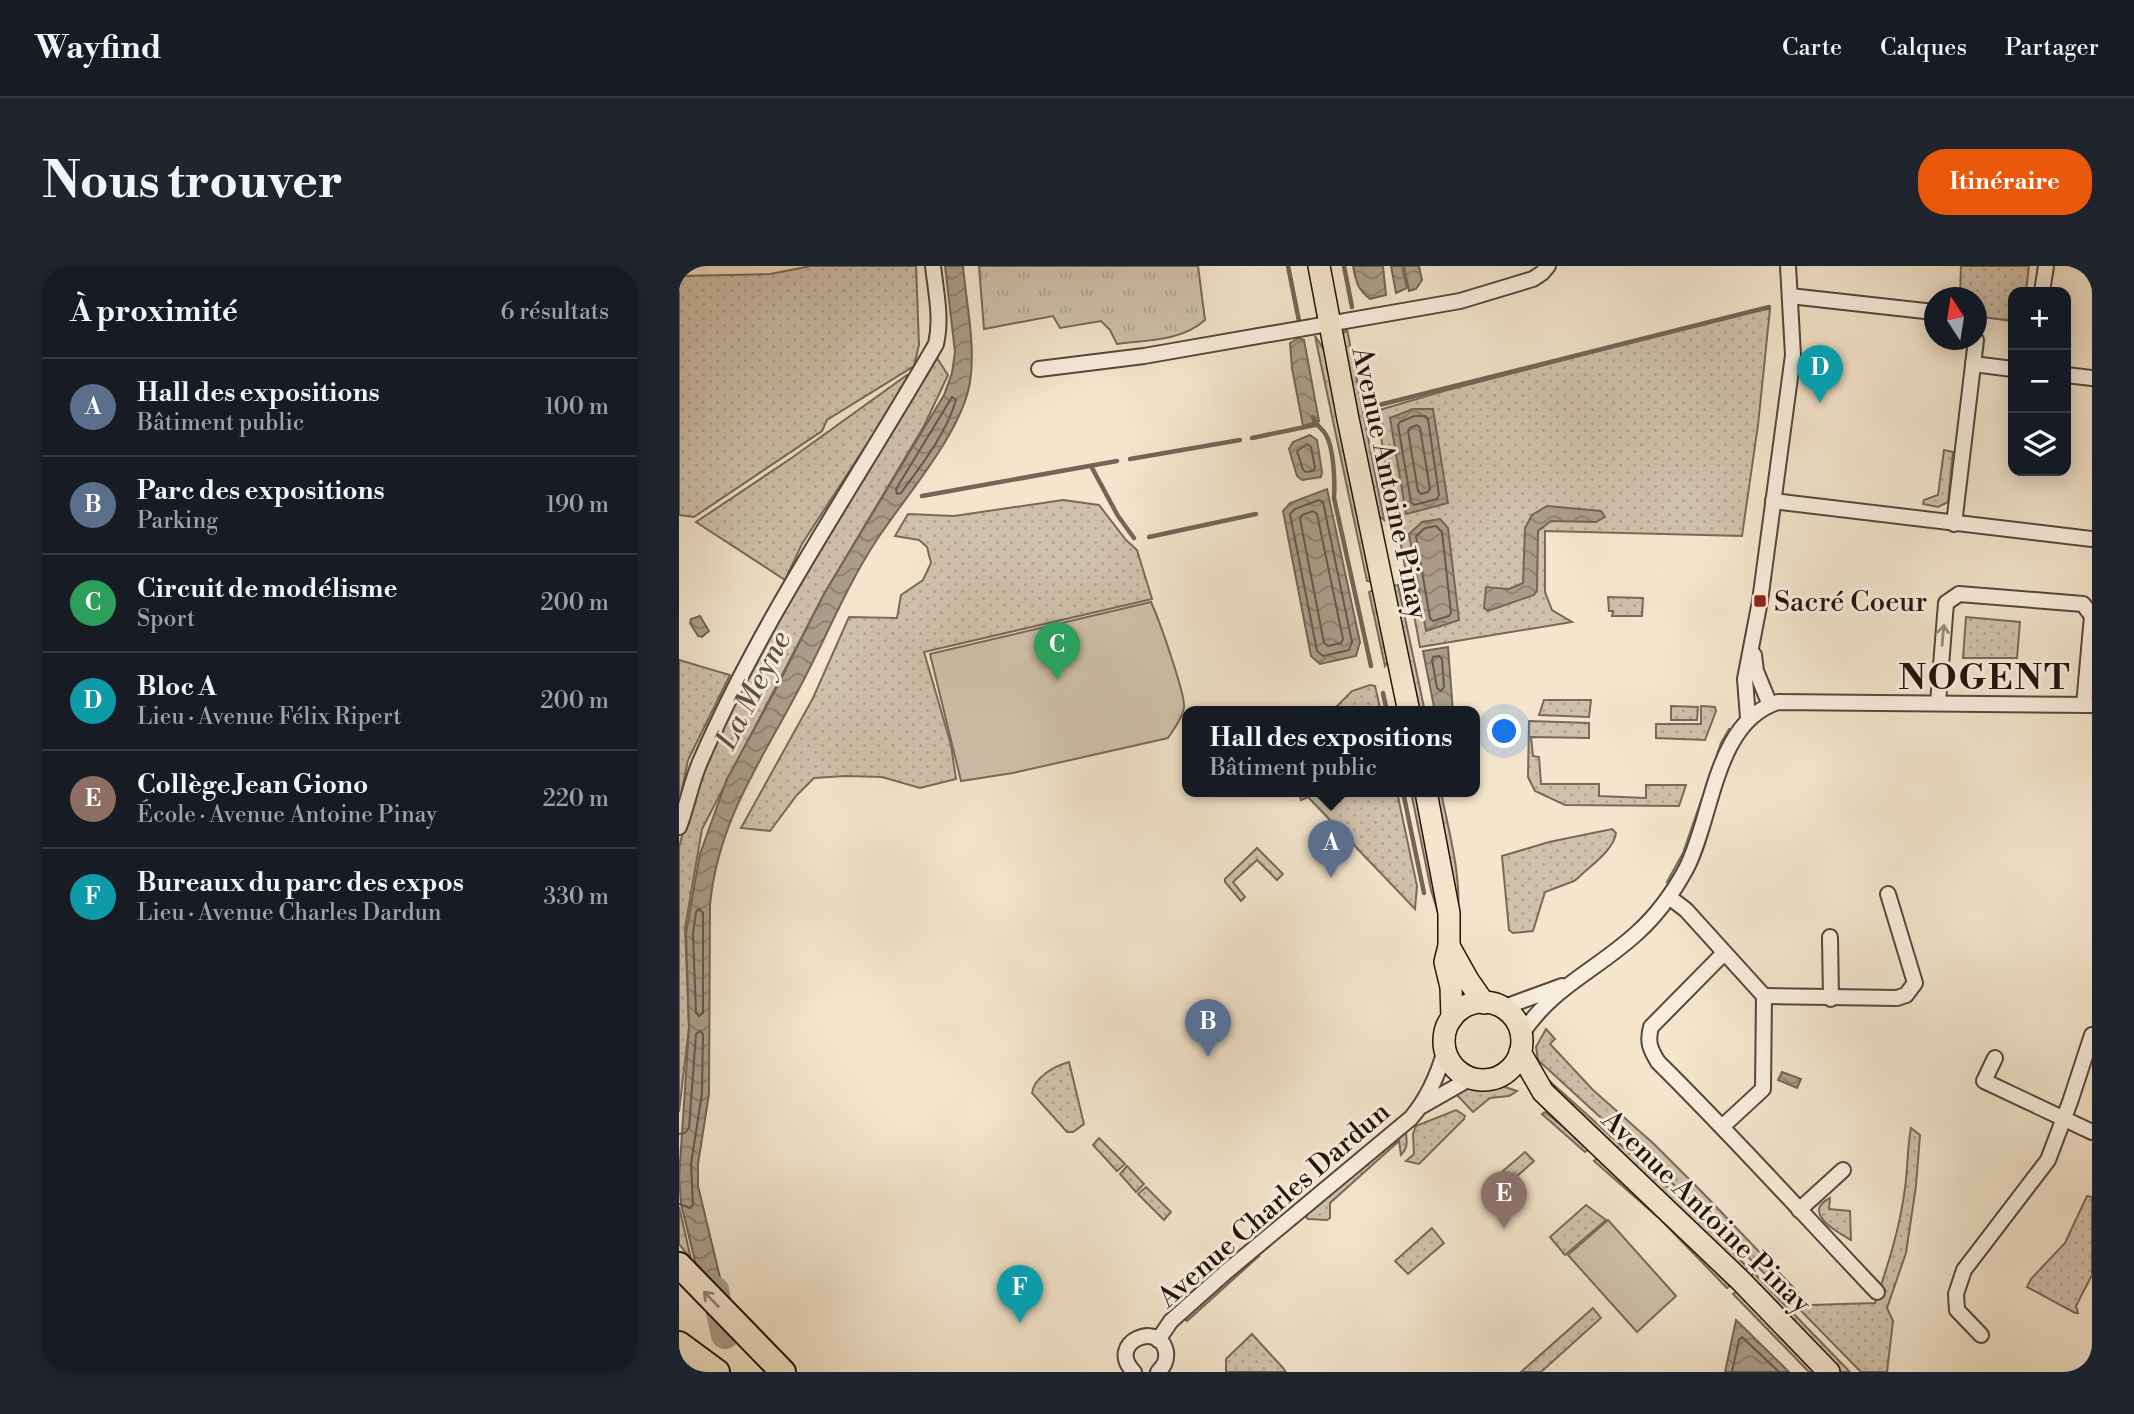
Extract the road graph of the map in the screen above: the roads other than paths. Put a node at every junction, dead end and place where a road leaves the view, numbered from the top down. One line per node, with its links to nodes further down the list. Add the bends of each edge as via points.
1 (933, 266): 26 (street, via 940,328 936,344 820,533 752,656 699,765)
2 (1319, 266): 9 (main road, Avenue Antoine Pinay)
3 (1548, 266): 9 (street, via 1533,279 1460,301)
4 (1788, 266): 7 (street)
5 (2046, 266): 6 (street)
6 (2043, 287)
7 (1790, 296): 8 (street); 16 (street, via 1793,355)
8 (1924, 311)
9 (1329, 323): 13 (street, via 1144,356); 23 (main road, Avenue Antoine Pinay)
10 (1975, 350): 11 (street)
11 (1973, 364): 12 (street); 17 (street)
12 (2008, 368)
13 (1039, 369)
14 (2071, 376): 15 (street)
15 (2092, 378)
16 (1773, 501): 17 (street); 19 (street)
17 (1954, 524): 18 (street)
18 (2092, 539)
19 (1754, 640): 21 (street, via 1756,671); 24 (street, via 1745,679)
20 (1938, 703): 21 (street); 22 (street); 22 (street, one-way to 22, via 1946,603 1959,594 2083,604 2092,616)
21 (1770, 705): 24 (street)
22 (2088, 705)
23 (1408, 706)
24 (1748, 718): 28 (street, via 1729,746 1698,841)
25 (1427, 797): 30 (main road, Avenue Antoine Pinay, via 1447,895)
26 (679, 827)
27 (1888, 894): 34 (street, via 1915,984 1897,998)
28 (1669, 898): 31 (street, via 1686,910); 32 (street, via 1637,933)
29 (1830, 937): 34 (street)
30 (1449, 946): 35 (main road, Avenue Antoine Pinay, via 1468,980); 36 (main road, Avenue Antoine Pinay, via 1445,962)
31 (1724, 953): 33 (street); 46 (street, via 1658,1018 1648,1039 1658,1062)
32 (1567, 985): 35 (street); 38 (street, via 1537,1013)
33 (1764, 996): 34 (street); 46 (street, via 1763,1089)
34 (1831, 999)
35 (1493, 1005): 36 (main road, via 1466,1007); 38 (main road, Avenue Antoine Pinay, via 1517,1024)
36 (1452, 1018): 39 (main road, Avenue Antoine Pinay, via 1445,1033)
37 (2092, 1035): 45 (street)
38 (1520, 1043): 41 (main road, via 1508,1071); 43 (main road, Avenue Antoine Pinay)
39 (1445, 1050): 42 (main road, via 1454,1067); 44 (street, Avenue Charles Dardun)
40 (1995, 1058): 45 (street, via 1984,1081)
41 (1497, 1077): 42 (main road, Avenue Antoine Pinay); 43 (main road, Avenue Antoine Pinay)
42 (1471, 1078): 44 (street, Avenue Charles Dardun)
43 (1543, 1092): 59 (main road, Avenue Antoine Pinay)
44 (1421, 1107): 53 (street, Avenue Charles Dardun, via 1217,1280 1171,1321)
45 (2064, 1118): 47 (street); 52 (street, via 2048,1160 1959,1280 1957,1310)
46 (1723, 1126): 49 (street)
47 (2092, 1132)
48 (1843, 1170): 49 (street)
49 (1799, 1210): 51 (street)
50 (680, 1266): 56 (highway, one-way to 50)
51 (1877, 1292)
52 (1980, 1335)
53 (1158, 1340): 57 (street, Avenue Charles Dardun, via 1147,1336 1131,1343 1126,1359); 58 (street, Avenue Charles Dardun, via 1166,1357)
54 (679, 1343): 55 (highway)
55 (717, 1372)
56 (783, 1372)
57 (1134, 1372)
58 (1158, 1372)
59 (1829, 1372)

